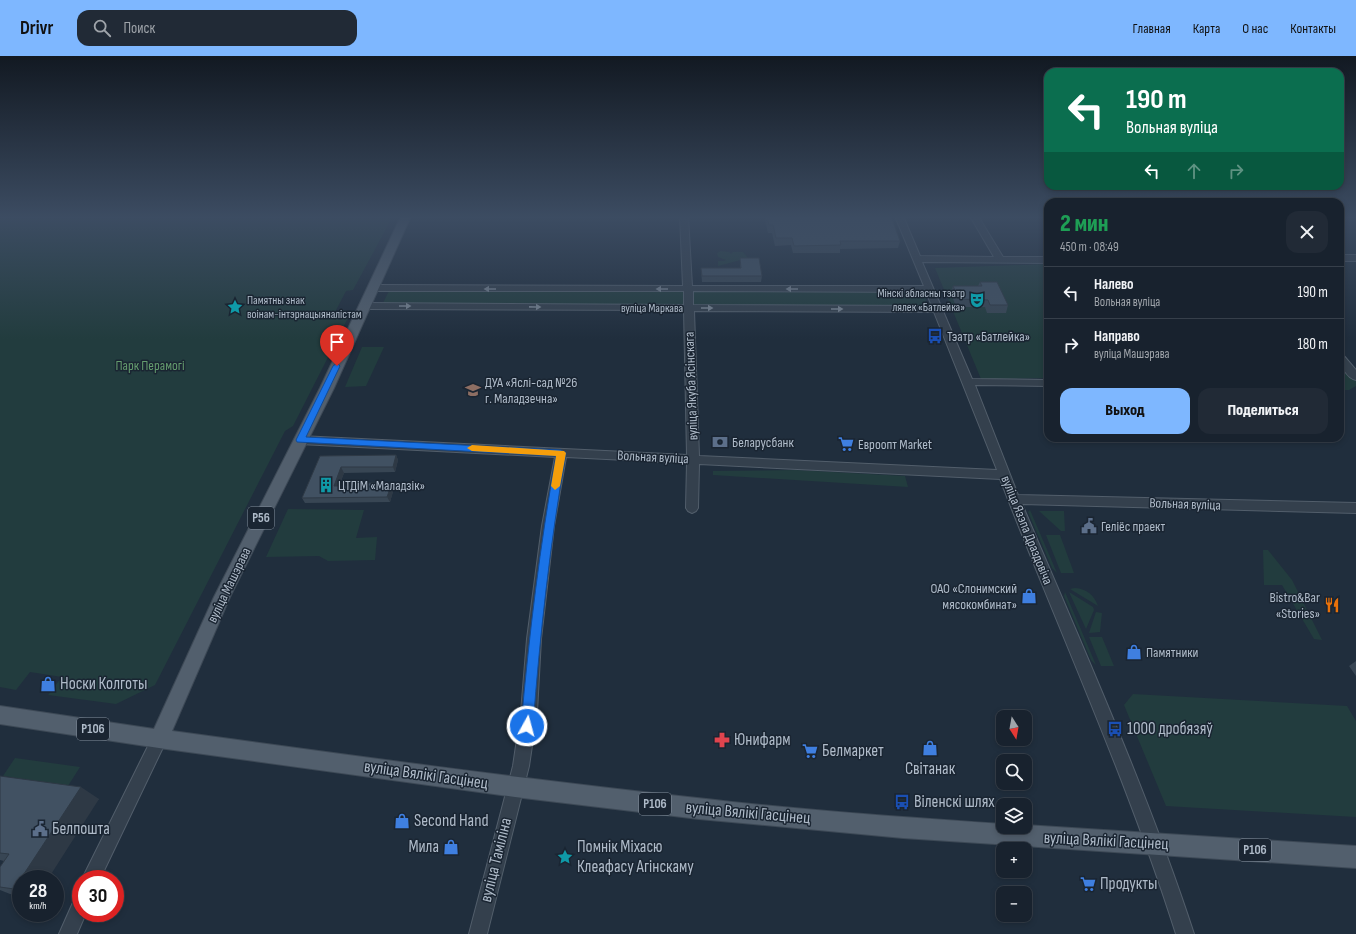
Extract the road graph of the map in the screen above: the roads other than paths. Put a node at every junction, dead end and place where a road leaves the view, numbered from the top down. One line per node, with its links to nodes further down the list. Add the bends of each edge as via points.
1 (388, 257): 8 (main road, вуліца Машэрава / Р56)
2 (686, 257): 9 (street, вуліца Якуба Ясінскага)
3 (917, 258): 6 (street); 10 (street, вуліца Язэпа Драздовіча)
4 (1344, 258): 5 (street)
5 (1356, 258)
6 (1000, 259): 7 (street)
7 (1044, 260)
8 (374, 288): 9 (street, вуліца Маркава, one-way to 8); 11 (main road, вуліца Машэрава / Р56)
9 (688, 289): 10 (street, вуліца Маркава, one-way to 9); 12 (street, вуліца Якуба Ясінскага)
10 (929, 289): 13 (street, вуліца Язэпа Драздовіча)
11 (366, 306): 12 (street, вуліца Маркава, one-way to 12); 18 (main road, вуліца Машэрава / Р56)
12 (689, 308): 13 (street, вуліца Маркава, one-way to 13); 20 (street, вуліца Якуба Ясінскага)
13 (938, 309): 16 (street, вуліца Язэпа Драздовіча)
14 (1344, 363): 15 (street)
15 (1356, 377)
16 (968, 382): 17 (street); 21 (street, вуліца Язэпа Драздовіча)
17 (1044, 383)
18 (300, 440): 19 (street, Вольная вуліца); 26 (main road, вуліца Машэрава / Р56, via 222,597)
19 (561, 453): 20 (street, Вольная вуліца); 27 (street, вуліца Таміліна, via 548,526 534,639 529,712)
20 (693, 460): 21 (street, Вольная вуліца); 23 (street, вуліца Якуба Ясінскага)
21 (1005, 475): 22 (street, вуліца Язэпа Драздовіча)
22 (1014, 499): 24 (street, Вольная вуліца); 28 (street, вуліца Язэпа Драздовіча)
23 (692, 508)
24 (1356, 508)
25 (0, 715): 26 (main road, вуліца Вялікі Гасцінец / Р106)
26 (159, 739): 27 (main road, вуліца Вялікі Гасцінец / Р106); 30 (street)
27 (515, 787): 28 (main road, вуліца Вялікі Гасцінец / Р106, via 663,805 902,828); 33 (street, вуліца Таміліна)
28 (1155, 844): 29 (main road, вуліца Вялікі Гасцінец / Р106); 34 (street, вуліца Язэпа Драздовіча)
29 (1356, 856)
30 (95, 870)
31 (73, 922): 32 (street)
32 (68, 934)
33 (478, 934)
34 (1185, 934)

